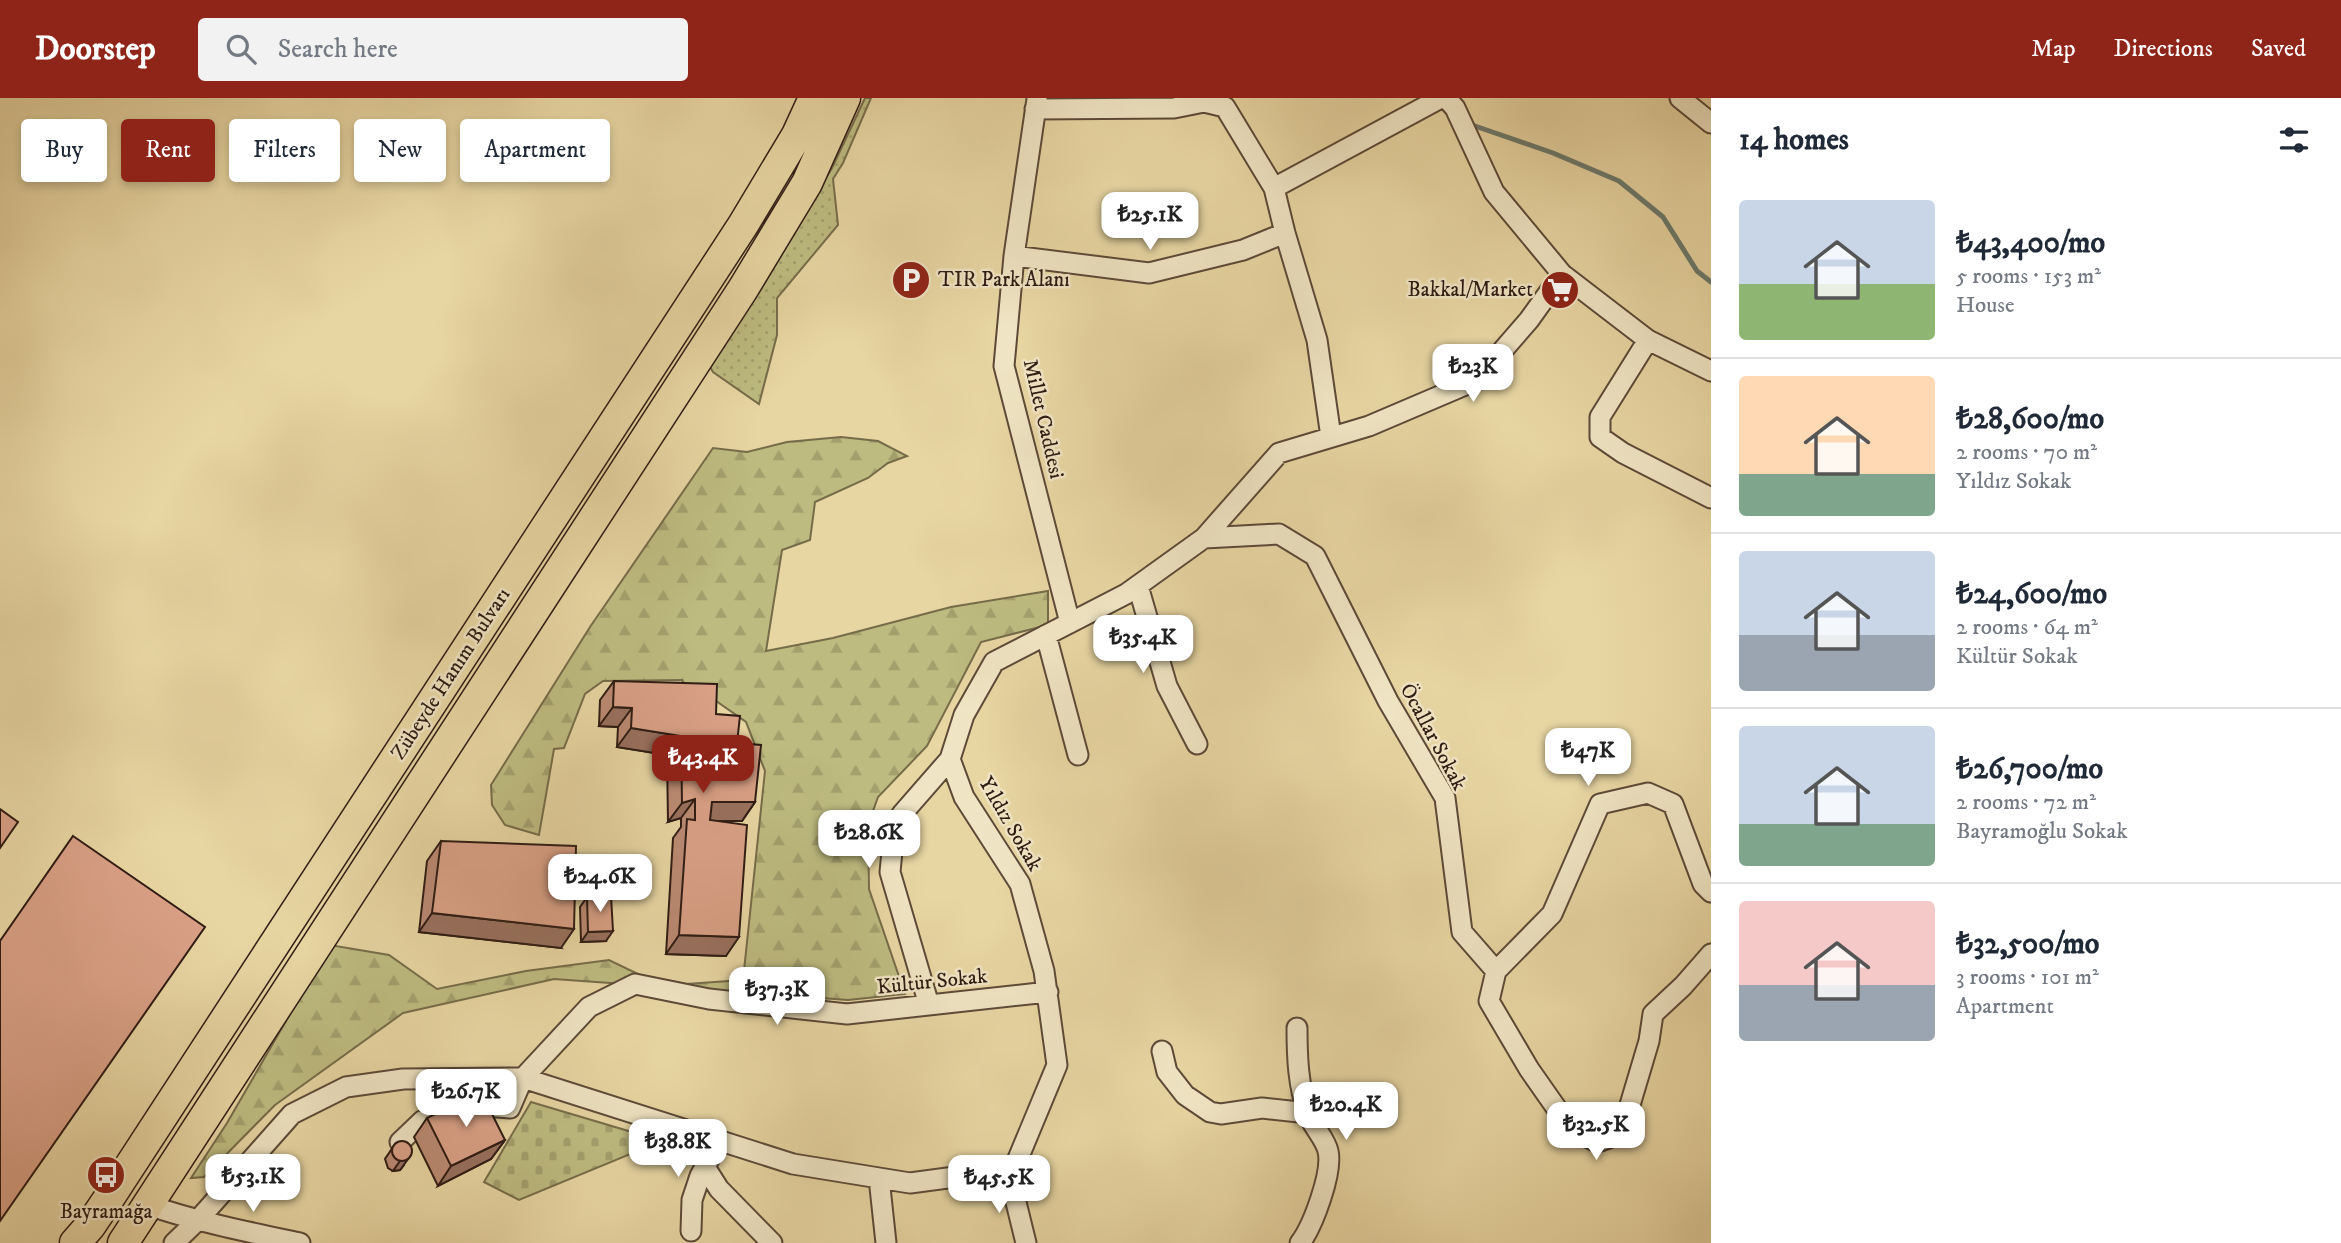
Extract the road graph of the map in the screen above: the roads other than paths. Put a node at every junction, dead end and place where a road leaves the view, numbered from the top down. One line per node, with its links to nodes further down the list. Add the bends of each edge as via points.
1 (814, 98): 39 (highway, Zübeyde Hanım Bulvarı, via 743,225)
2 (845, 98): 36 (highway, Zübeyde Hanım Bulvarı, via 807,183 743,289)
3 (1443, 98): 7 (street); 10 (street, via 1455,108 1494,192)
4 (1680, 98): 6 (street)
5 (1036, 104): 7 (street, via 1174,108 1204,102 1225,107); 9 (street, Millet Caddesi)
6 (1711, 123)
7 (1274, 188): 8 (street)
8 (1285, 233): 9 (street, via 1243,250 1149,273); 13 (street, via 1317,340)
9 (1014, 256): 17 (street, Millet Caddesi, via 1004,366)
10 (1562, 274): 11 (street); 13 (street, via 1477,380)
11 (1648, 340): 12 (street); 14 (street, via 1600,417 1600,437)
12 (1711, 371)
13 (1331, 438): 15 (street, via 1279,453)
14 (1711, 498)
15 (1204, 538): 16 (street); 24 (street, Öcallar Sokak, via 1279,534 1315,555 1388,701 1445,798 1462,932)
16 (1138, 586): 17 (street); 19 (street, via 1167,686)
17 (1070, 623): 18 (street)
18 (1046, 635): 20 (street); 21 (street, via 994,662 964,715)
19 (1197, 744)
20 (1077, 755)
21 (950, 759): 25 (street, Yıldız Sokak, via 964,797 1020,884); 26 (street, via 902,814 894,830 890,872)
22 (1711, 892): 24 (street, via 1703,884 1673,804 1648,793 1600,804 1552,914)
23 (1711, 954): 24 (street, via 1653,1014 1627,1115 1609,1138 1597,1142 1571,1129 1528,1069 1489,1001)
24 (1496, 971)
25 (1048, 992): 26 (street, Kültür Sokak); 35 (street, Yıldız Sokak, via 1056,1065)
26 (929, 1005): 29 (street, Kültür Sokak, via 846,1014 709,999 635,984 589,1007)
27 (1297, 1028): 30 (street, via 1297,1065)
28 (1162, 1051): 30 (street, via 1167,1072 1185,1095 1210,1112 1262,1108)
29 (523, 1077): 31 (street); 32 (street, Kültür Sokak, via 510,1108 460,1104 422,1121); 37 (street, via 403,1079 346,1087 292,1114)
30 (1308, 1113): 46 (street, via 1328,1152 1326,1185)
31 (719, 1141): 33 (street); 34 (street, via 793,1164)
32 (400, 1142)
33 (705, 1167): 38 (street, via 692,1200); 43 (street, via 719,1189)
34 (878, 1178): 35 (street, via 910,1184 985,1173); 44 (street)
35 (1010, 1178): 45 (street)
36 (148, 1205): 37 (street); 40 (highway, Zübeyde Hanım Bulvarı)
37 (198, 1220): 41 (street); 42 (street)
38 (691, 1231)
39 (75, 1243)
40 (122, 1243)
41 (174, 1243)
42 (300, 1243)
43 (772, 1243)
44 (886, 1243)
45 (1026, 1243)
46 (1300, 1243)

